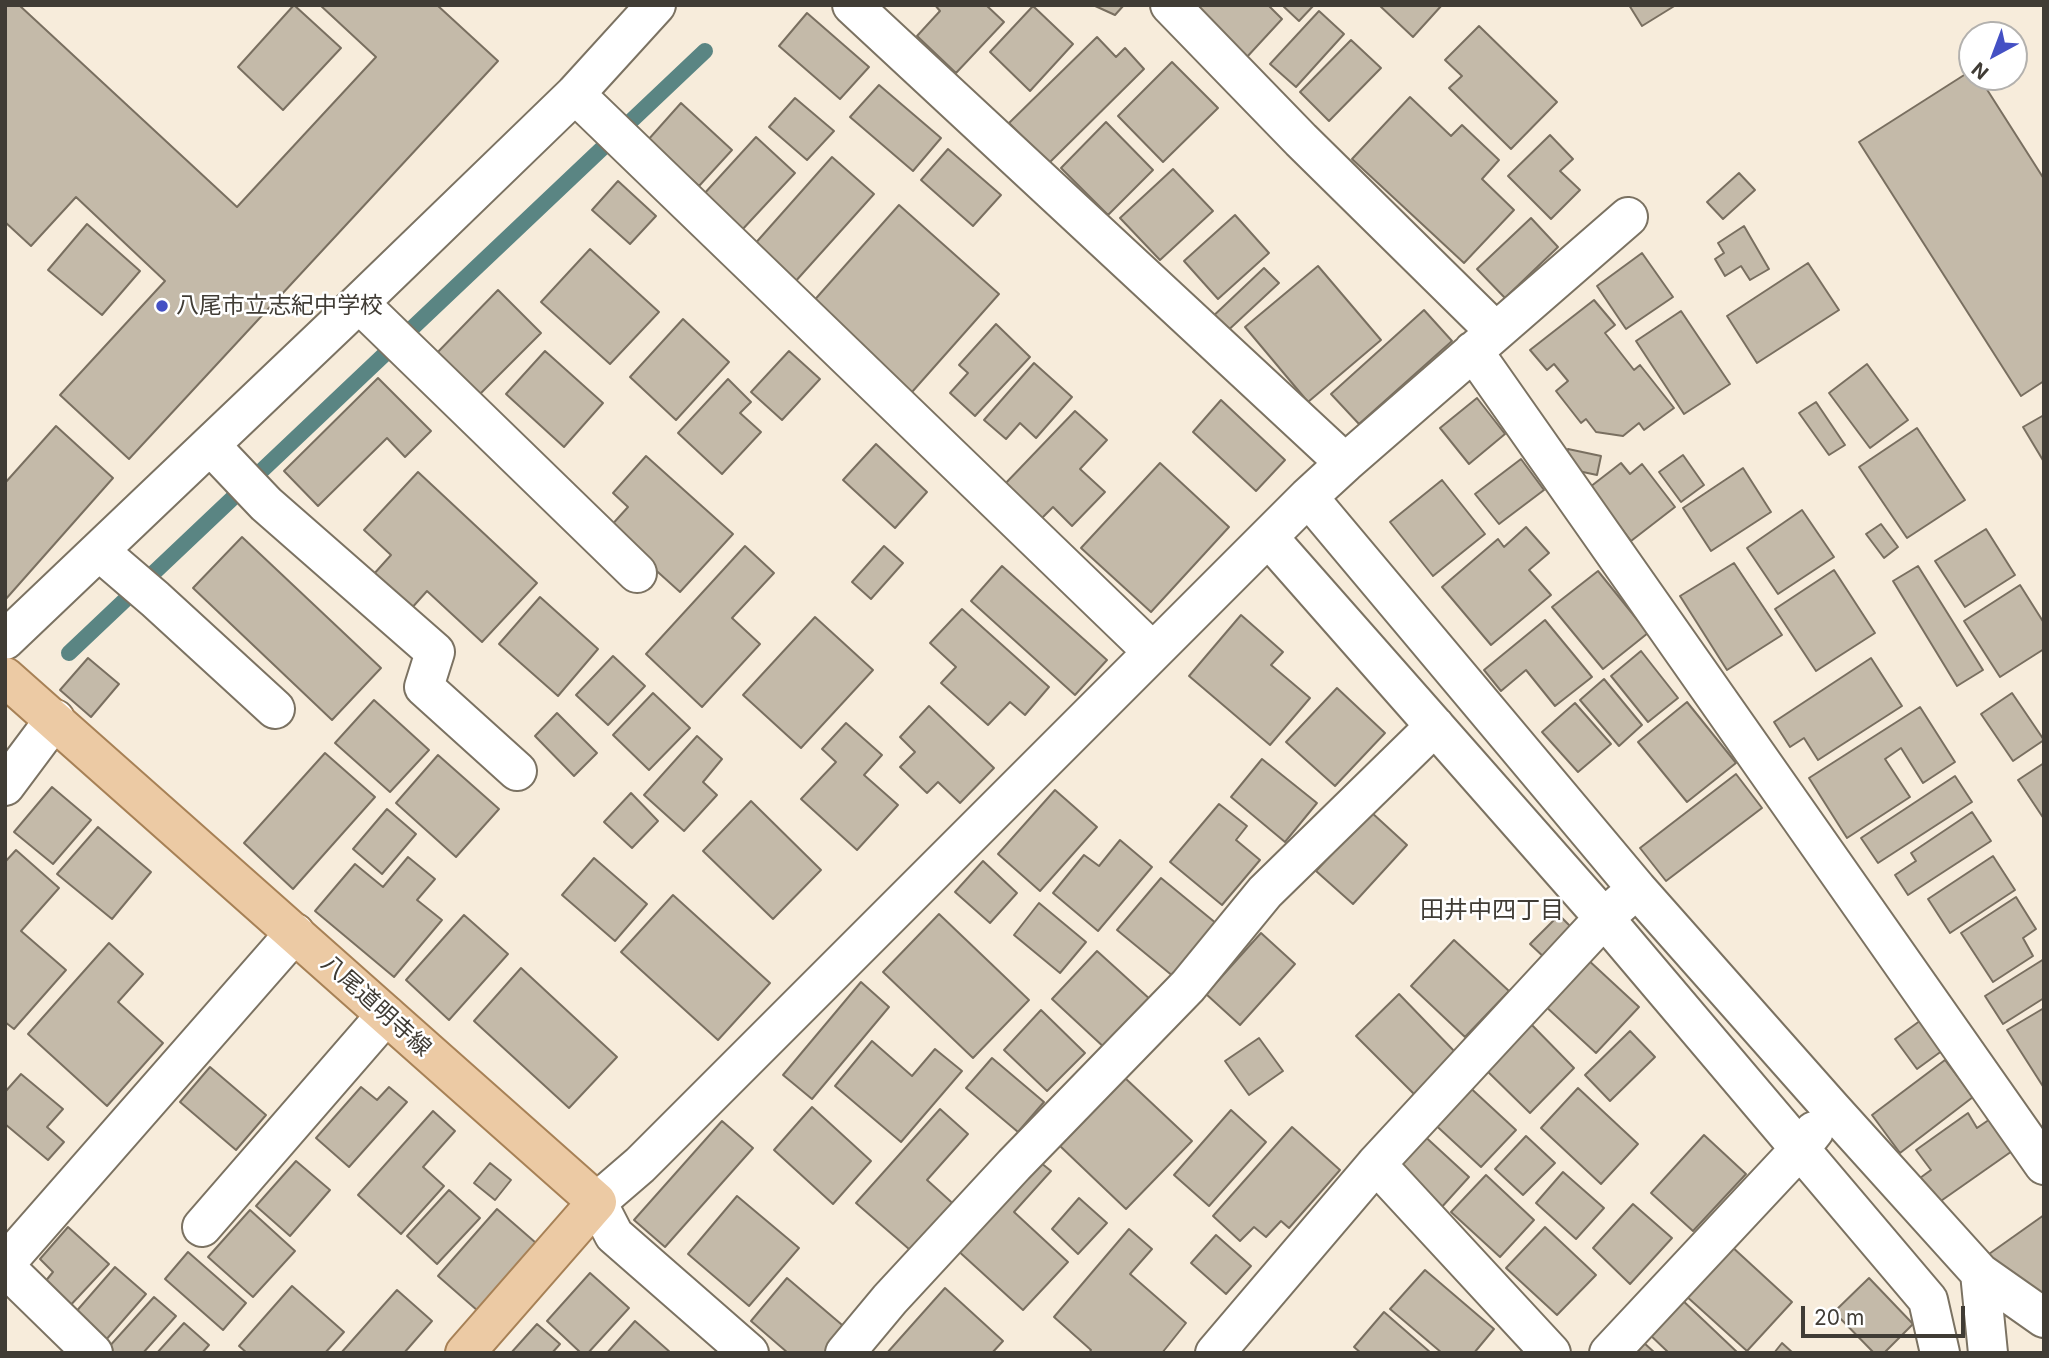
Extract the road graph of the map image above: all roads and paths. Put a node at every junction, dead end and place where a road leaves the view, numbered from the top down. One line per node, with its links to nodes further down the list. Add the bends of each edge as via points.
1 (656, 5): 4 (street)
2 (852, 5): 9 (street)
3 (1170, 5): 7 (street, via 1301,140)
4 (575, 94): 6 (street); 15 (street)
5 (1628, 217): 7 (street)
6 (372, 316): 8 (street); 13 (street)
7 (1484, 341): 9 (street); 32 (street)
8 (222, 457): 12 (street); 22 (street, via 266,504 435,652 424,687)
9 (1345, 463): 10 (street)
10 (1308, 497): 11 (street); 17 (street)
11 (1268, 537): 15 (street); 20 (street)
12 (110, 562): 14 (street); 18 (street)
13 (637, 573)
14 (5, 640)
15 (1153, 652): 33 (street)
16 (5, 677): 19 (main road, 八尾道明寺線)
17 (1460, 678): 20 (street); 21 (street)
18 (275, 709)
19 (55, 719): 23 (street); 27 (main road, 八尾道明寺線)
20 (1429, 719): 24 (street); 41 (street, via 1265,892 1188,986 1014,1165)
21 (1494, 719): 24 (street); 25 (street)
22 (517, 771)
23 (5, 786)
24 (1491, 790): 26 (street)
25 (1637, 889): 26 (street); 29 (street)
26 (1604, 918): 30 (street); 31 (street)
27 (295, 933): 28 (main road, 八尾道明寺線); 35 (street)
28 (386, 1015): 33 (main road, 八尾道明寺線); 34 (street)
29 (1831, 1108): 30 (street); 36 (street)
30 (1799, 1150): 44 (street); 45 (street, via 1928,1300)
31 (1376, 1164): 42 (street); 43 (street)
32 (2044, 1165)
33 (597, 1202): 39 (main road); 40 (street, via 614,1235)
34 (202, 1227)
35 (5, 1266): 38 (street)
36 (1980, 1273): 37 (street); 46 (street)
37 (2044, 1318)
38 (93, 1353)
39 (465, 1353)
40 (748, 1353)
41 (845, 1353)
42 (1215, 1353)
43 (1551, 1353)
44 (1609, 1353)
45 (1940, 1353)
46 (1988, 1353)

